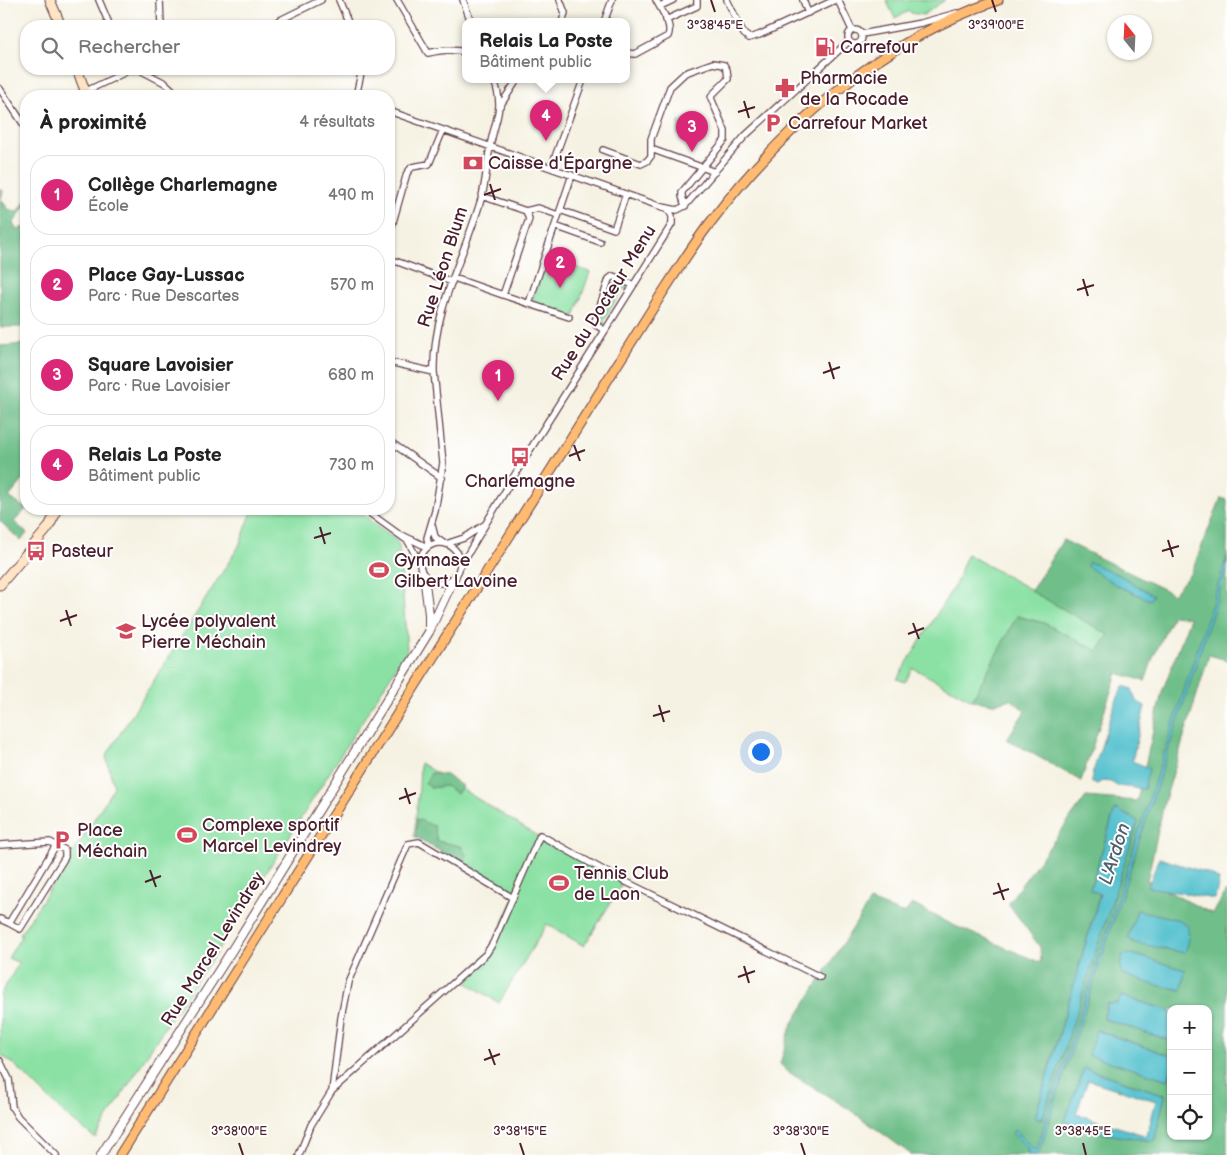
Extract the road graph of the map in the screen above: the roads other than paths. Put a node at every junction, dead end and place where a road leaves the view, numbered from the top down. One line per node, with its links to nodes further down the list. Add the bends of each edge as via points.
1 (50, 0): 23 (main road)
2 (99, 0): 24 (street)
3 (160, 0): 25 (street)
4 (320, 0): 26 (street)
5 (339, 0): 27 (street)
6 (396, 0): 32 (street, via 428,53 452,49)
7 (463, 0): 20 (street)
8 (560, 0): 21 (street)
9 (612, 0): 22 (street)
10 (656, 0): 18 (street)
11 (674, 0): 18 (street)
12 (697, 0): 28 (street, via 698,6)
13 (727, 0): 19 (street, via 749,38)
14 (803, 0): 19 (street)
15 (837, 0): 19 (street); 29 (street)
16 (998, 0): 17 (main road)
17 (988, 4): 30 (street, via 921,23); 101 (main road, via 901,46 852,78 781,142 705,229)
18 (660, 6): 28 (street)
19 (808, 12)
20 (470, 18)
21 (564, 18)
22 (605, 18)
23 (58, 20)
24 (107, 20)
25 (161, 20)
26 (280, 20)
27 (347, 20)
28 (666, 20): 33 (street, via 668,36 635,54)
29 (852, 30): 30 (street, via 859,30); 31 (street, via 848,34)
30 (862, 34): 31 (street, via 860,43)
31 (849, 41): 55 (street, via 745,136)
32 (462, 51)
33 (630, 53)
34 (79, 75): 42 (main road)
35 (121, 75): 43 (street)
36 (150, 75): 44 (street)
37 (361, 75): 45 (street)
38 (495, 83): 46 (street, Rue Léon Blum)
39 (515, 83): 46 (street)
40 (582, 83): 54 (street)
41 (0, 89): 48 (street)
42 (85, 90)
43 (94, 90)
44 (173, 90)
45 (357, 90)
46 (500, 106): 50 (street, Rue Léon Blum)
47 (395, 113): 49 (street)
48 (20, 116)
49 (442, 130): 50 (street); 61 (street, via 427,166 412,167 406,173)
50 (490, 147): 54 (street); 58 (street, Rue Léon Blum)
51 (652, 149): 52 (street, via 651,156 641,164); 53 (street); 53 (street, via 651,139 670,87 685,73 713,63 724,65 728,79 711,98 725,131 725,140)
52 (603, 150)
53 (702, 167): 55 (street); 59 (street, via 682,192)
54 (551, 168): 56 (street)
55 (715, 172): 59 (street)
56 (572, 175): 57 (street); 63 (street)
57 (626, 194): 60 (street); 63 (street, via 614,229)
58 (482, 196): 62 (street); 67 (street, Rue Léon Blum)
59 (685, 206): 60 (street, Rue du Docteur Menu, via 678,210)
60 (667, 208): 68 (street, Rue du Docteur Menu, via 672,224)
61 (395, 210)
62 (526, 212): 63 (street, via 538,208); 69 (street, via 529,219)
63 (559, 213): 64 (street)
64 (555, 226): 65 (street); 70 (street)
65 (600, 242)
66 (395, 261): 67 (street)
67 (453, 280): 69 (street); 74 (street, Rue Léon Blum, via 438,324)
68 (633, 285): 72 (street, Rue du Docteur Menu); 72 (street, via 613,276 609,279 595,321)
69 (503, 294): 70 (street)
70 (528, 303): 71 (street)
71 (569, 317)
72 (604, 330): 80 (street, Rue du Docteur Menu)
73 (395, 363): 74 (street)
74 (434, 372): 76 (street, Rue Léon Blum)
75 (395, 445): 76 (street)
76 (442, 478): 79 (street, Rue Léon Blum)
77 (55, 515): 89 (main road, via 48,528)
78 (373, 515): 81 (street)
79 (431, 524): 82 (street, via 425,535); 83 (street, via 435,537); 84 (street, Rue Léon Blum)
80 (484, 525): 83 (street, Rue du Docteur Menu, via 464,538); 86 (street, Rue du Docteur Menu)
81 (400, 534): 82 (street); 85 (street, via 412,547)
82 (412, 539): 84 (street)
83 (444, 544): 84 (street, via 435,543); 86 (street, via 456,550)
84 (428, 547): 85 (street)
85 (419, 564): 87 (street)
86 (460, 567): 88 (street)
87 (424, 576): 88 (street, via 439,584); 90 (street)
88 (455, 576): 90 (street, Rue Marcel Levindrey)
89 (0, 585)
90 (430, 632): 100 (street, Rue Marcel Levindrey)
91 (0, 845): 92 (street, via 50,842)
92 (56, 845): 95 (street); 95 (street, via 65,850 65,857 20,929)
93 (513, 898): 96 (street, via 540,835 612,875); 98 (street, via 486,954); 98 (street, via 419,842 408,844 348,982)
94 (0, 918): 95 (street)
95 (9, 923)
96 (820, 977)
97 (0, 1061): 99 (street, via 10,1079 12,1107)
98 (332, 1091): 102 (street, via 311,1125)
99 (56, 1155)
100 (101, 1155)
101 (120, 1155)
102 (299, 1155)

